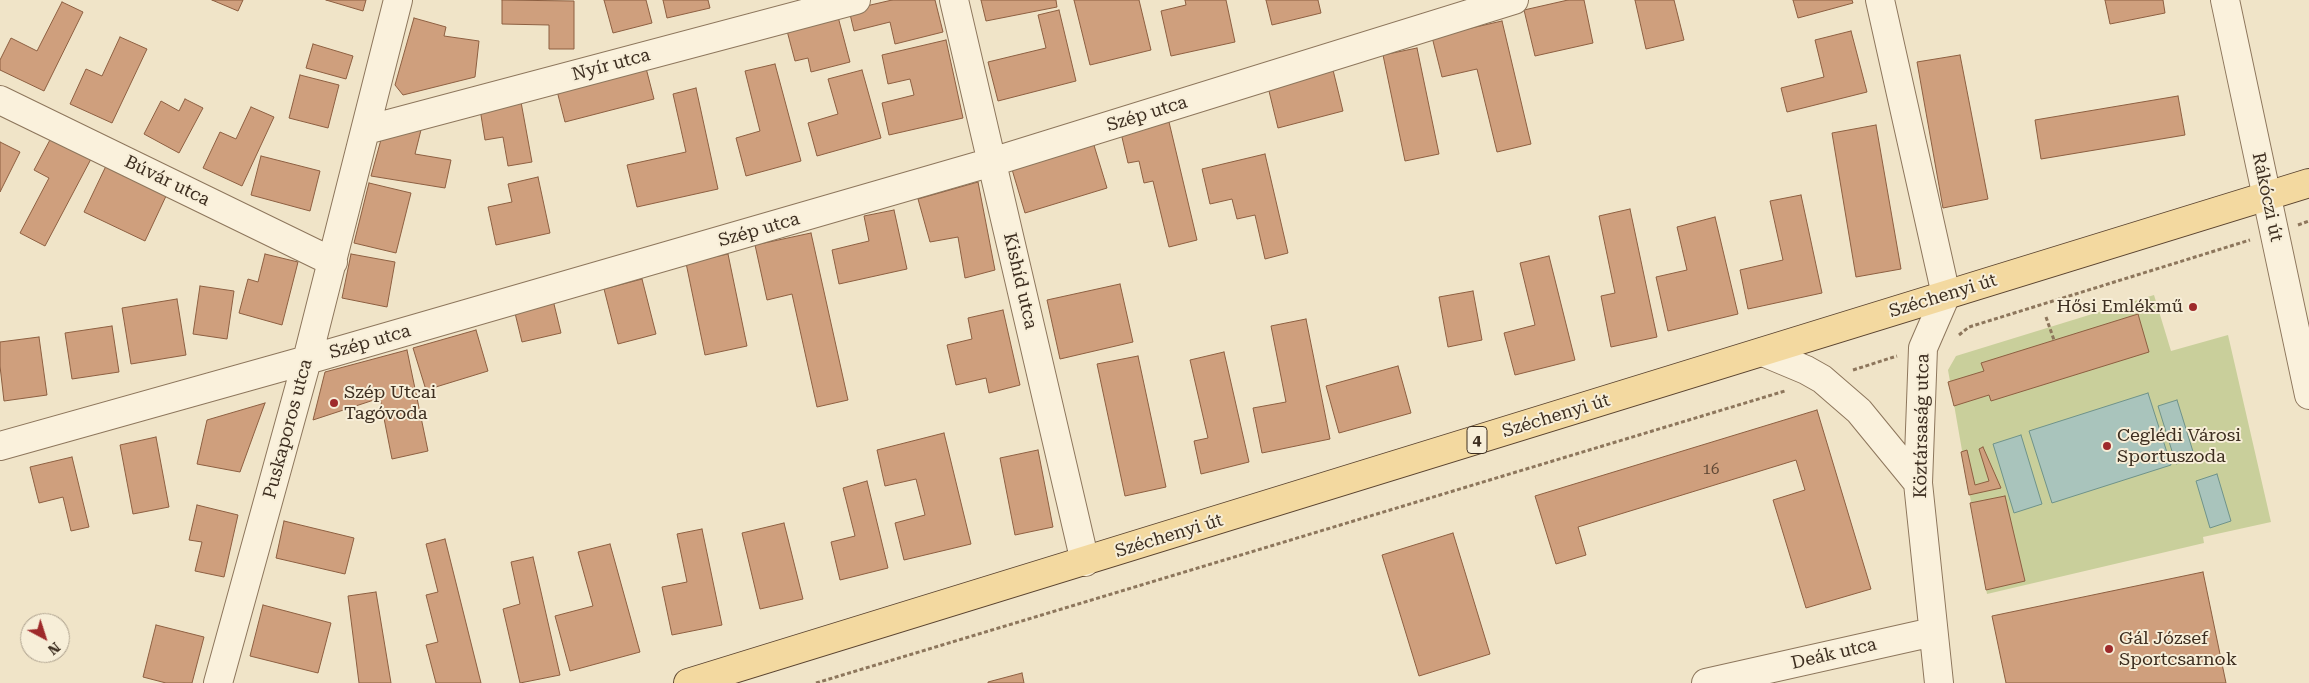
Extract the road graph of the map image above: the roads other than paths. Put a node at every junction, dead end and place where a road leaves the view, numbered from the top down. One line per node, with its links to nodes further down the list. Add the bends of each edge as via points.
1 (398, 0): 8 (street, Puskaporos utca)
2 (856, 0): 8 (street, Nyír utca)
3 (954, 0): 9 (street, Kishíd utca)
4 (1514, 0): 9 (street, Szép utca)
5 (1880, 0): 13 (street)
6 (2225, 0): 11 (street, Rákóczi út)
7 (0, 100): 12 (street, Búvár utca)
8 (366, 130): 12 (street, Puskaporos utca)
9 (992, 162): 15 (street, Szép utca); 19 (street, Kishíd utca)
10 (2309, 183): 11 (main road, Széchenyi út / 4)
11 (2266, 196): 13 (main road, Széchenyi út / 4); 16 (street, Rákóczi út)
12 (333, 262): 15 (street, Puskaporos utca)
13 (1946, 295): 14 (main road, Széchenyi út / 4); 18 (street, Köztársaság utca, via 1923,348)
14 (1763, 352): 18 (street, via 1822,379 1859,411); 19 (main road, Széchenyi út / 4)
15 (307, 360): 17 (street, Szép utca); 21 (street, Puskaporos utca)
16 (2309, 394)
17 (0, 446)
18 (1918, 483): 20 (street, Köztársaság utca)
19 (1085, 562): 22 (main road, Széchenyi út / 4)
20 (1933, 632): 23 (street, Deák utca); 24 (street, Köztársaság utca)
21 (218, 683)
22 (688, 683)
23 (1706, 683)
24 (1939, 683)

